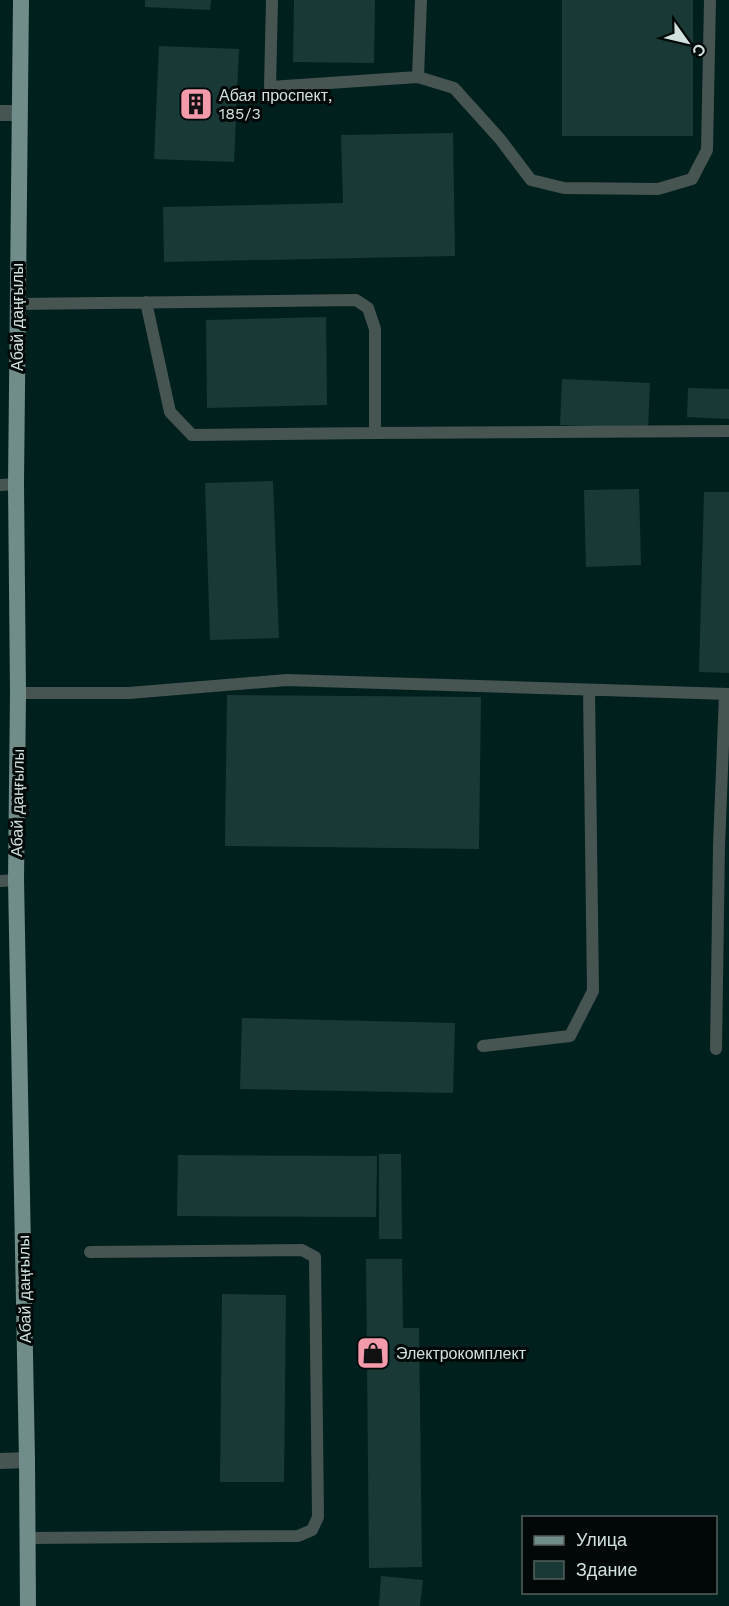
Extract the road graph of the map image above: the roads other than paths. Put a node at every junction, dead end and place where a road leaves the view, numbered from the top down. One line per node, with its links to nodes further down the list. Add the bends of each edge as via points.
1 (21, 0): 7 (main road, Абай даңғылы)
2 (272, 0): 5 (lane, via 270,87)
3 (421, 0): 5 (lane)
4 (710, 0): 5 (lane, via 707,150 692,179 658,189 564,188 531,180 454,88)
5 (418, 77)
6 (0, 113): 7 (street)
7 (19, 113): 9 (main road, Абай даңғылы)
8 (146, 302): 9 (lane); 11 (lane, via 170,412 192,435); 11 (lane, via 356,300 368,308 375,329)
9 (17, 304): 12 (main road, Абай даңғылы)
10 (729, 431): 11 (lane)
11 (375, 433)
12 (8, 484): 14 (main road, Абай даңғылы)
13 (589, 690): 14 (lane, via 287,680 129,693); 15 (lane); 17 (lane, via 593,991 570,1036)
14 (18, 693): 16 (main road, Абай даңғылы)
15 (727, 694): 18 (lane, via 719,846)
16 (8, 881): 20 (main road, Абай даңғылы)
17 (483, 1046)
18 (716, 1049)
19 (90, 1252): 22 (lane, via 302,1250 315,1257 318,1517 312,1530 298,1536)
20 (27, 1460): 21 (street); 22 (main road, Абай даңғылы)
21 (0, 1461)
22 (28, 1538): 23 (main road, Абай даңғылы)
23 (28, 1606)

